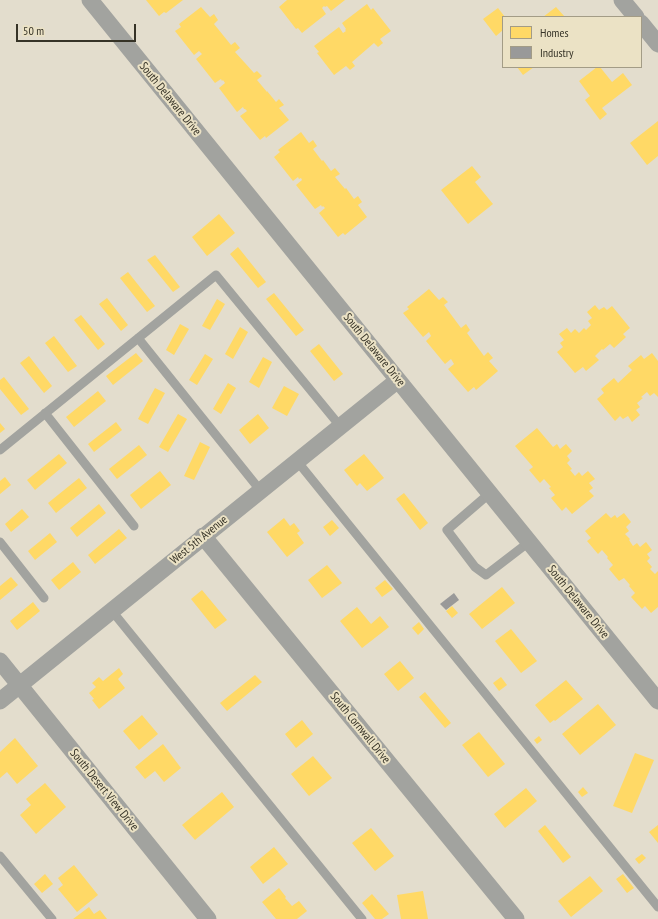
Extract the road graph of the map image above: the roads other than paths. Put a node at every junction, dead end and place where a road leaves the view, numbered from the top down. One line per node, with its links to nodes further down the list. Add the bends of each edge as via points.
1 (90, 0): 7 (street, South Delaware Drive)
2 (622, 0): 3 (street)
3 (635, 16)
4 (642, 24): 5 (street)
5 (658, 44)
6 (138, 338): 8 (lane); 9 (lane, via 216,275); 12 (lane)
7 (398, 380): 9 (street, West 5th Avenue); 13 (street, South Delaware Drive)
8 (45, 413): 10 (lane); 14 (lane)
9 (340, 426): 11 (street, West 5th Avenue)
10 (0, 450)
11 (297, 461): 12 (street, West 5th Avenue); 25 (lane)
12 (260, 490): 15 (street, West 5th Avenue)
13 (490, 493): 17 (street, South Delaware Drive); 17 (lane, via 447,530 476,567 486,575)
14 (134, 526)
15 (203, 536): 19 (street, West 5th Avenue); 29 (street, South Cornwall Drive)
16 (0, 542): 18 (lane)
17 (529, 542): 23 (street, South Delaware Drive)
18 (44, 598)
19 (112, 611): 21 (street, West 5th Avenue); 28 (lane)
20 (0, 661): 21 (street, South Desert View Drive)
21 (19, 685): 22 (street, West 5th Avenue); 27 (street, South Desert View Drive)
22 (0, 701)
23 (658, 701)
24 (0, 856): 26 (lane)
25 (658, 907)
26 (52, 919)
27 (208, 919)
28 (362, 919)
29 (516, 919)

